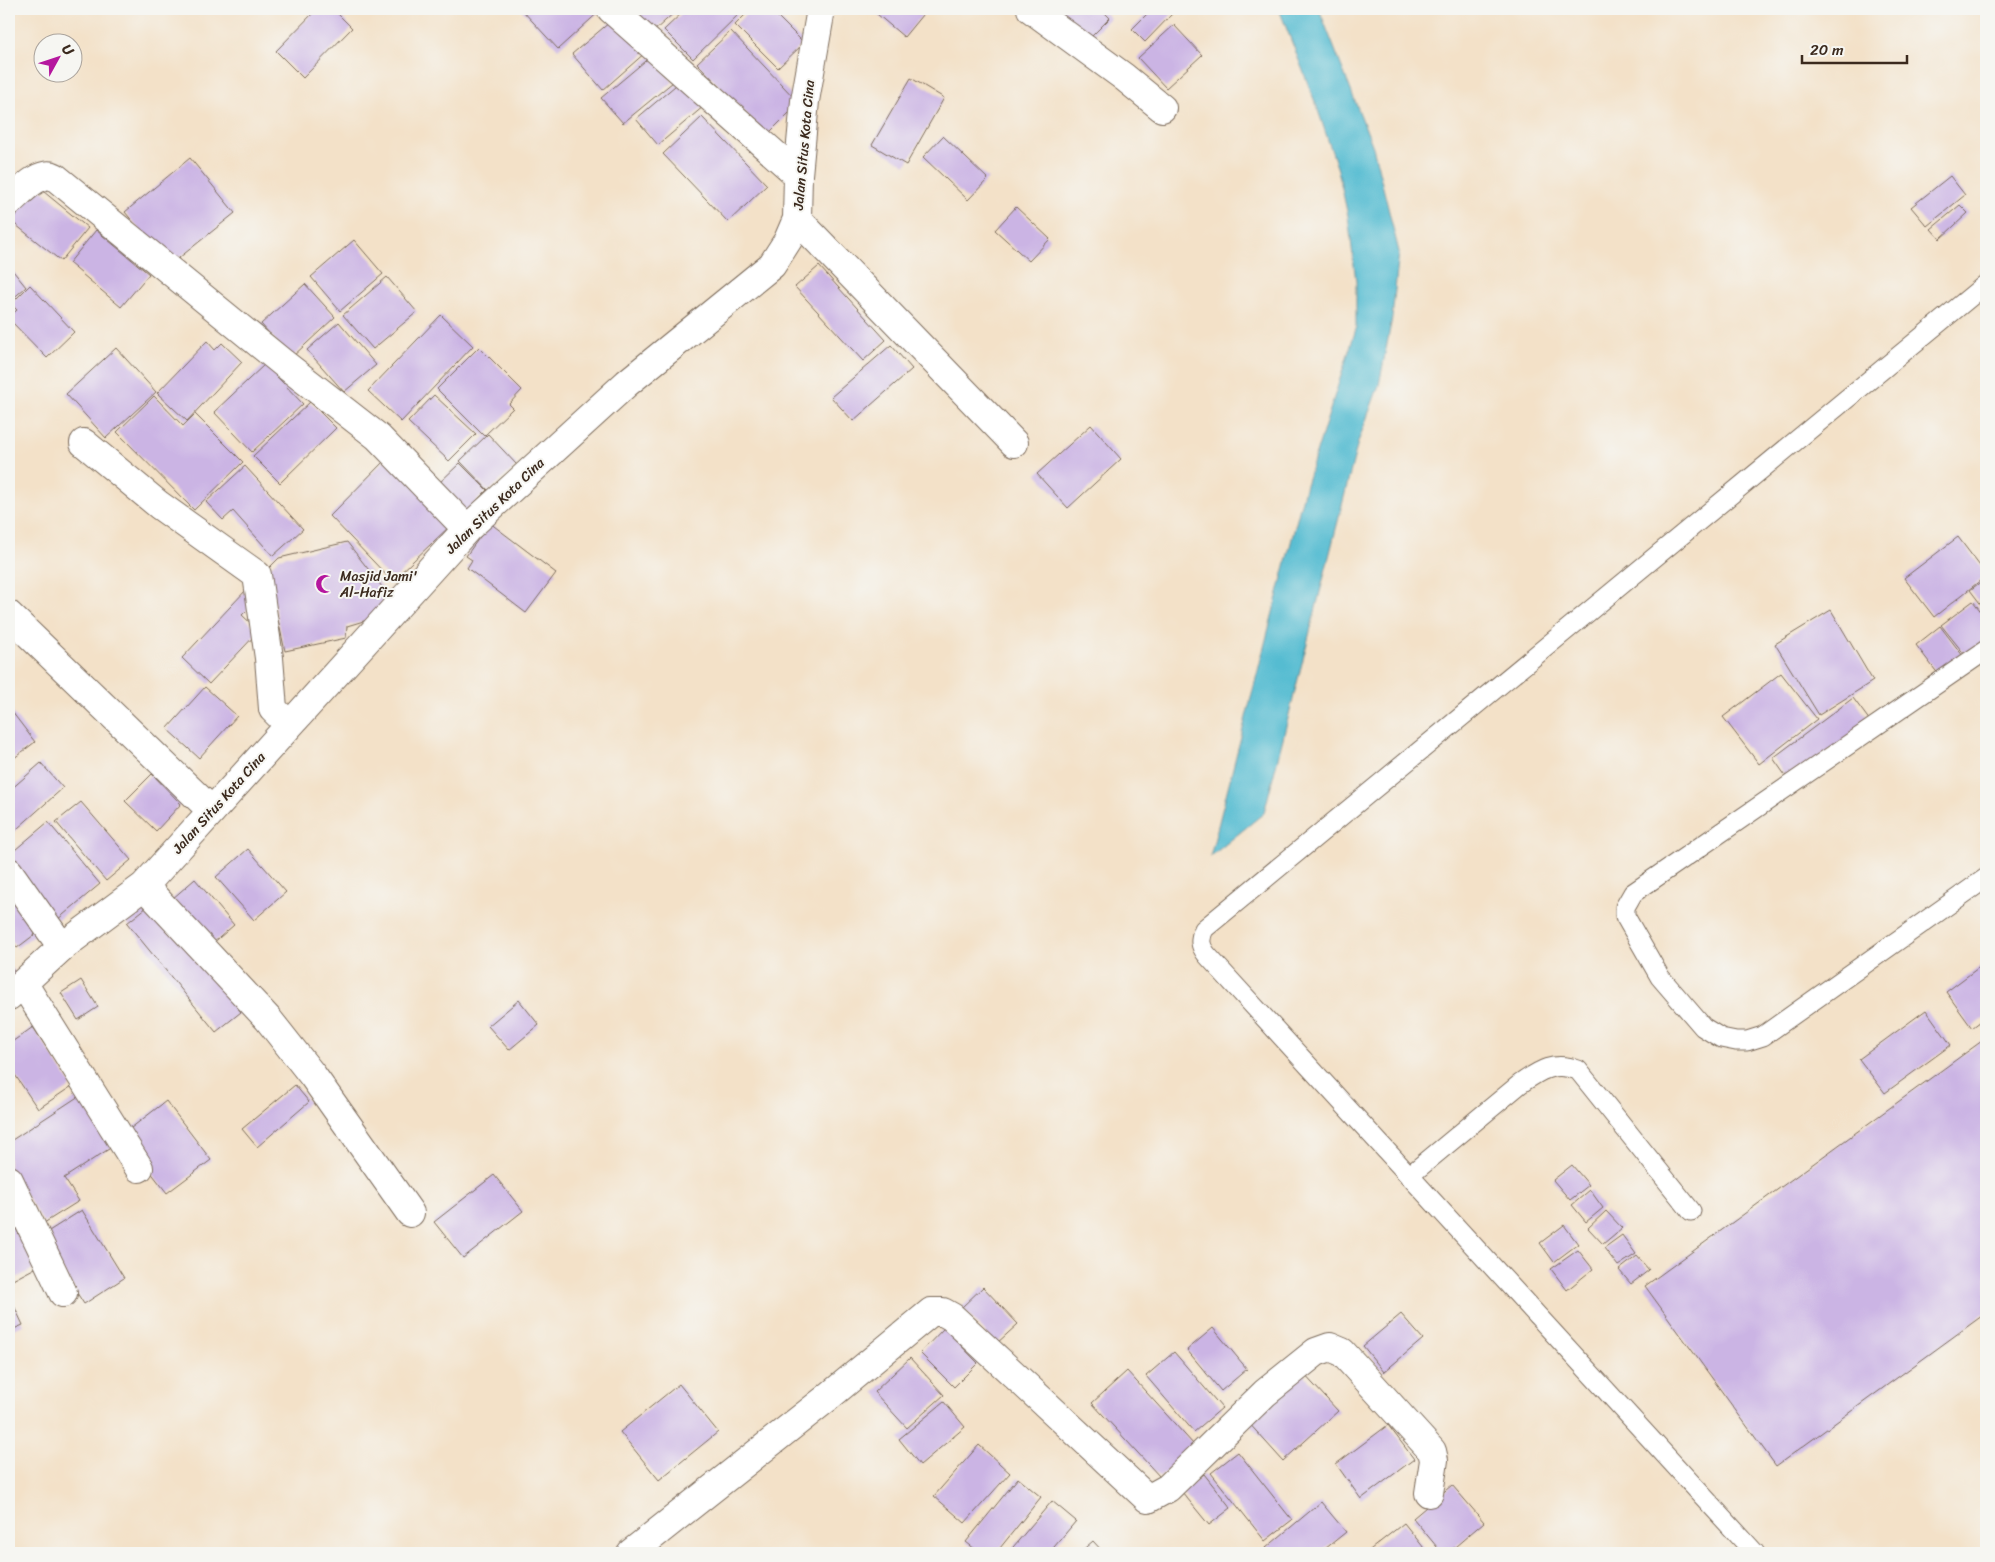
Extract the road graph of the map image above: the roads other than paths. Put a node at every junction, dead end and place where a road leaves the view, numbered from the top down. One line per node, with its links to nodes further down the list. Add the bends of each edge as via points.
1 (611, 9): 5 (street)
2 (821, 9): 5 (street, Jalan Situs Kota Cina, via 805,101)
3 (1031, 9): 4 (street)
4 (1162, 108)
5 (798, 175): 7 (street, Jalan Situs Kota Cina)
6 (9, 202): 11 (street, via 41,176 50,174 55,177 378,437)
7 (797, 219): 10 (street); 11 (street, Jalan Situs Kota Cina, via 772,265 627,383)
8 (1986, 284): 22 (lane, via 1204,929 1200,942 1207,955)
9 (84, 443): 14 (street, via 159,505 257,575 273,710)
10 (1014, 443)
11 (467, 529): 14 (street, Jalan Situs Kota Cina)
12 (9, 615): 15 (street)
13 (1986, 650): 17 (lane, via 1633,893 1625,907 1625,916 1660,977 1703,1026 1720,1038 1747,1041 1763,1036)
14 (289, 724): 15 (street, Jalan Situs Kota Cina)
15 (212, 811): 18 (street, Jalan Situs Kota Cina)
16 (9, 872): 19 (street)
17 (1986, 878)
18 (144, 886): 19 (street, Jalan Situs Kota Cina); 25 (street, via 268,1019 313,1076)
19 (62, 947): 20 (street, Jalan Situs Kota Cina)
20 (16, 990): 21 (street)
21 (139, 1168)
22 (1409, 1176): 24 (lane, via 1536,1072 1552,1066 1566,1066 1578,1070); 29 (lane)
23 (9, 1180): 26 (street)
24 (1691, 1211)
25 (410, 1213)
26 (63, 1293)
27 (1429, 1493): 28 (street, via 1434,1460 1432,1451 1336,1348 1316,1352 1258,1399 1168,1488 1148,1499 952,1317 943,1312 931,1312)
28 (631, 1553)
29 (1755, 1553)

